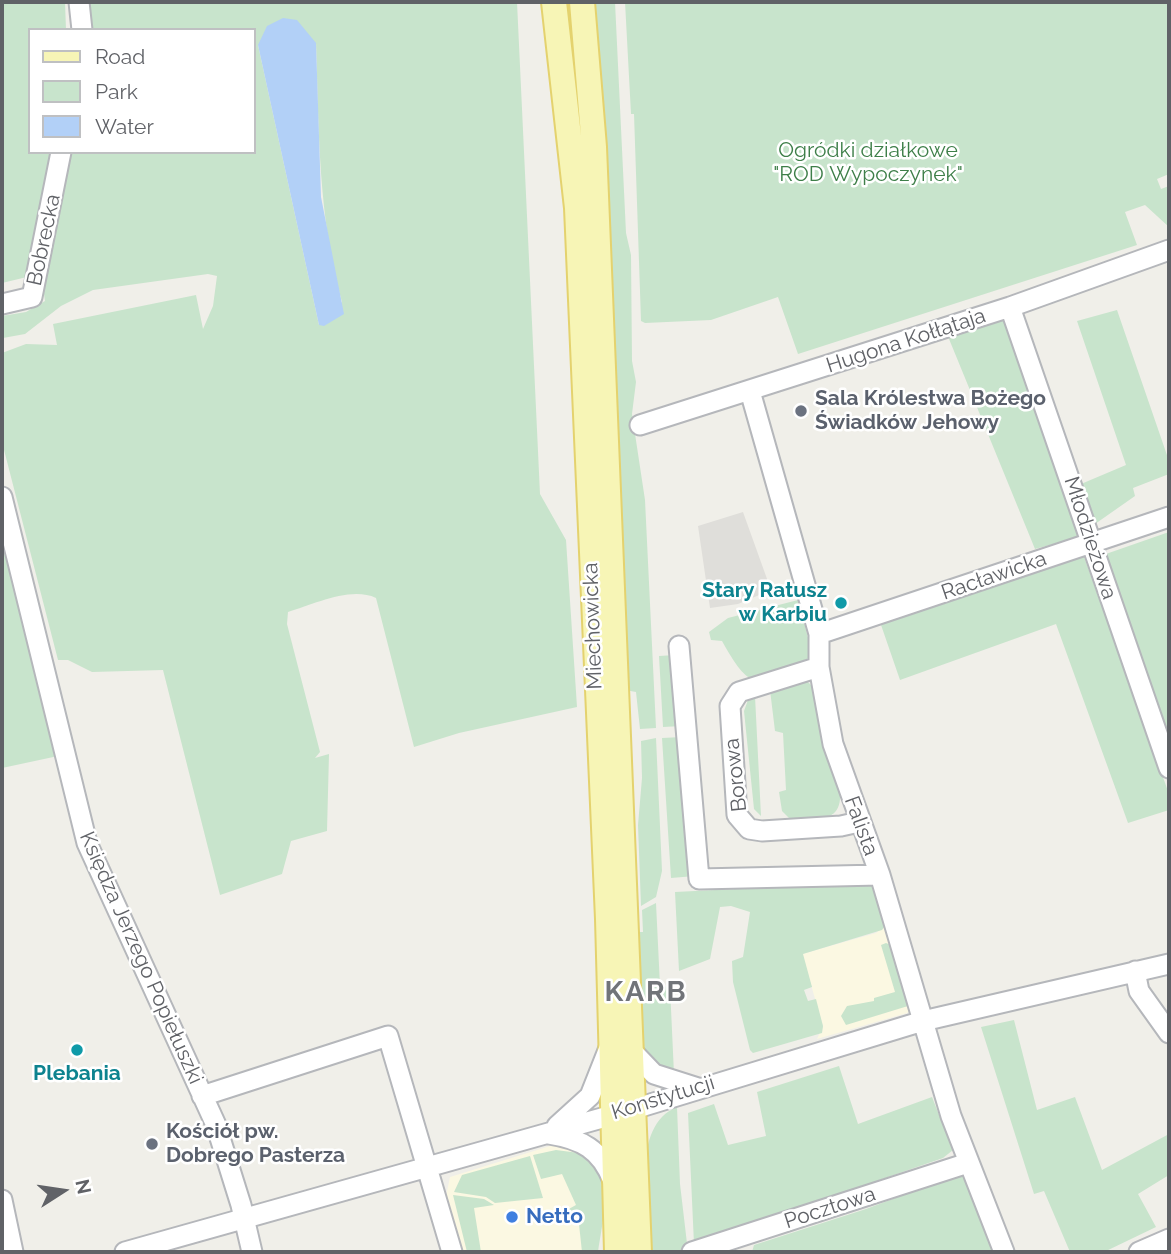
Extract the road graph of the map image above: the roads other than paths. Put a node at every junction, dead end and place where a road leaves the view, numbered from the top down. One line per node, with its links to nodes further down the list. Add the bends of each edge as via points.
1 (79, 2): 4 (street)
2 (554, 2): 24 (main road, Miechowicka, via 577,208)
3 (582, 2): 24 (main road, Miechowicka, via 594,161)
4 (82, 28)
5 (61, 154): 7 (street, Bobrecka, via 32,297)
6 (1167, 257): 8 (street, Hugona Kołłątaja)
7 (2, 304)
8 (1010, 307): 9 (street, Hugona Kołłątaja); 13 (street, Młodzieżowa)
9 (750, 391): 10 (street, Hugona Kołłątaja); 14 (street, Falista)
10 (640, 425)
11 (2, 498): 26 (street, Księdza Jerzego Popiełuszki, via 87,842)
12 (1169, 517): 13 (street, Racławicka)
13 (1090, 543): 14 (street, Racławicka); 17 (street, Młodzieżowa)
14 (819, 634): 16 (street, Falista)
15 (679, 646): 19 (street, via 699,879)
16 (818, 667): 18 (street, Falista, via 833,744); 18 (street, Borowa, via 740,692 730,706 737,815 749,829 762,831)
17 (1169, 768)
18 (859, 822): 19 (street, Falista)
19 (880, 875): 22 (street, Falista)
20 (1169, 964): 21 (street, Konstytucji)
21 (1135, 971): 22 (street, Konstytucji); 23 (street, via 1139,991)
22 (923, 1021): 25 (street, Konstytucji); 29 (street, Falista)
23 (1169, 1033)
24 (621, 1048): 25 (street, via 654,1074); 27 (main road, Miechowicka); 28 (street, via 590,1096 565,1121)
25 (698, 1088): 27 (street, Konstytucji)
26 (202, 1096): 30 (street, via 388,1035); 33 (street, Księdza Jerzego Popiełuszki, via 216,1125)
27 (624, 1112): 28 (street, Konstytucji); 31 (main road, Miechowicka); 40 (main road, Miechowicka)
28 (544, 1133): 30 (street, Konstytucji); 31 (street, via 593,1149 606,1163)
29 (968, 1163): 41 (street, Pocztowa); 42 (street, Falista)
30 (427, 1166): 33 (street, Konstytucji); 38 (street)
31 (615, 1194): 39 (main road, Miechowicka)
32 (2, 1200): 35 (street)
33 (245, 1219): 36 (street, Konstytucji); 37 (street, Księdza Jerzego Popiełuszki)
34 (1169, 1238): 43 (street)
35 (13, 1252)
36 (125, 1252)
37 (252, 1252)
38 (452, 1252)
39 (617, 1252)
40 (639, 1252)
41 (692, 1252)
42 (1004, 1252)
43 (1139, 1252)

